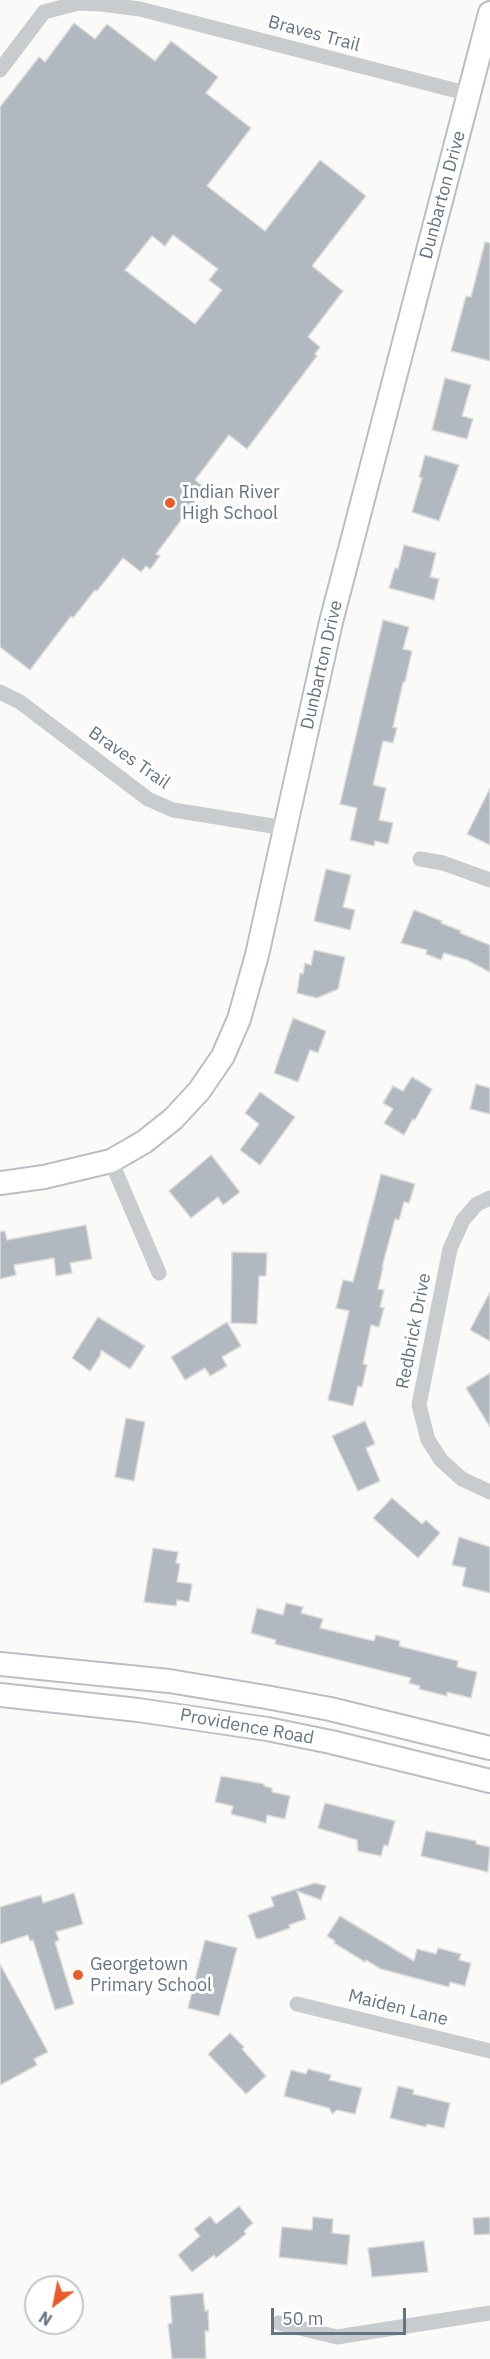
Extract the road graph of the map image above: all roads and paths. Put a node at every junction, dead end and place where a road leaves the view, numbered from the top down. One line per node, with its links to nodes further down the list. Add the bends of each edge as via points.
1 (490, 13): 3 (street, Dunbarton Drive)
2 (0, 70): 3 (street, Braves Trail, via 44,12 78,3 101,4 140,9)
3 (469, 94): 5 (street, Dunbarton Drive, via 331,622)
4 (0, 692): 5 (street, Braves Trail, via 20,702 148,799 173,810)
5 (285, 828): 8 (street, Dunbarton Drive, via 257,955 239,1019 223,1056 173,1119)
6 (420, 859): 7 (street)
7 (490, 880)
8 (111, 1161): 9 (street, Dunbarton Drive); 11 (street)
9 (0, 1183)
10 (490, 1198): 12 (street, Redbrick Drive, via 477,1204 463,1221 450,1249 419,1405 428,1440 441,1460 462,1479)
11 (159, 1273)
12 (490, 1492)
13 (0, 1664): 15 (street, Providence Road, via 169,1681 255,1695)
14 (0, 1695): 16 (street, Providence Road, via 138,1710 267,1730)
15 (490, 1748)
16 (490, 1781)
17 (297, 2004): 18 (street, Maiden Lane)
18 (490, 2050)
19 (490, 2313): 20 (street, via 337,2337)
20 (279, 2323)

